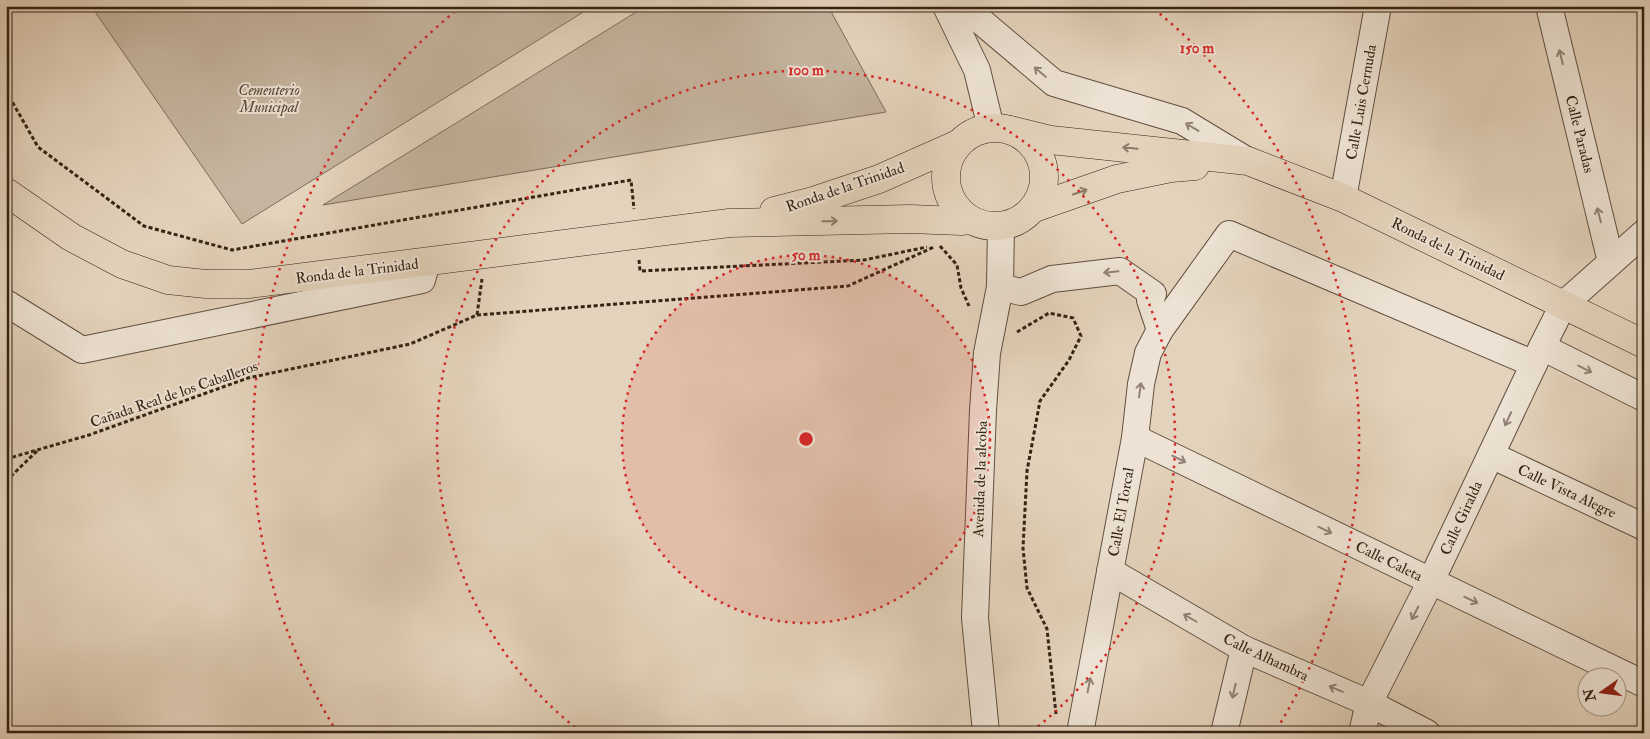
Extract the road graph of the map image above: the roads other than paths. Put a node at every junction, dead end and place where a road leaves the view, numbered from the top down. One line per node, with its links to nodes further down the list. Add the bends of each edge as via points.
1 (946, 6): 5 (street, via 977,70)
2 (963, 6): 7 (street, one-way to 2, via 1182,121 1054,83)
3 (1378, 6): 9 (street, Calle Luis Cernuda)
4 (1549, 6): 16 (street, Calle Paradas, one-way to 4)
5 (1000, 129): 6 (main road, via 978,130); 7 (main road, Ronda de la Trinidad, one-way to 5, via 1050,140); 10 (main road, via 1024,137 1043,163 1045,179 1042,194)
6 (958, 144): 11 (main road, via 950,156 946,184 950,198); 12 (main road, Ronda de la Trinidad, via 879,179 813,201)
7 (1248, 161): 9 (main road, Ronda de la Trinidad); 10 (main road, Ronda de la Trinidad, one-way to 7, via 1117,179 1171,168)
8 (6, 192): 15 (main road, Ronda de la Trinidad, via 79,242 122,264 168,280 249,284)
9 (1343, 198): 19 (main road, Ronda de la Trinidad)
10 (1034, 208): 13 (main road, via 1019,220)
11 (965, 220): 12 (main road, Ronda de la Trinidad, one-way to 11); 13 (main road)
12 (729, 223): 15 (main road, Ronda de la Trinidad)
13 (1001, 226): 17 (street, Avenida de la alcoba)
14 (1644, 233): 16 (street, Calle Giralda)
15 (427, 262): 18 (street, via 422,280 82,350)
16 (1611, 262): 19 (street, Calle Giralda)
17 (1000, 287): 20 (street, one-way to 17, via 1150,300 1153,294 1120,271 1052,279 1021,292); 33 (street, Avenida de la alcoba, via 987,353 975,618)
18 (6, 303)
19 (1564, 305): 21 (main road, Ronda de la Trinidad); 22 (street, Calle Giralda)
20 (1160, 330): 22 (street, Calle El Torcal, via 1229,234); 24 (street, Calle El Torcal, one-way to 20, via 1148,353)
21 (1644, 344)
22 (1538, 355): 23 (street, one-way to 23); 25 (street, Calle Giralda, one-way to 25)
23 (1644, 398)
24 (1135, 438): 27 (street, Calle El Torcal); 28 (street, Calle Caleta, one-way to 28)
25 (1491, 455): 26 (street, Calle Vista Alegre); 28 (street, Calle Giralda)
26 (1644, 527)
27 (1110, 571): 29 (street, Calle Alhambra, one-way to 27); 32 (street, Calle El Torcal, one-way to 27)
28 (1432, 581): 30 (street, Calle Caleta, one-way to 30); 31 (street, Calle Giralda, one-way to 31)
29 (1244, 649): 31 (street, Calle Alhambra, one-way to 29); 34 (street, one-way to 34)
30 (1644, 684)
31 (1368, 703): 35 (street, Calle Giralda); 36 (street, Calle Alhambra)
32 (1068, 728)
33 (986, 733)
34 (1224, 733)
35 (1362, 733)
36 (1427, 733)

